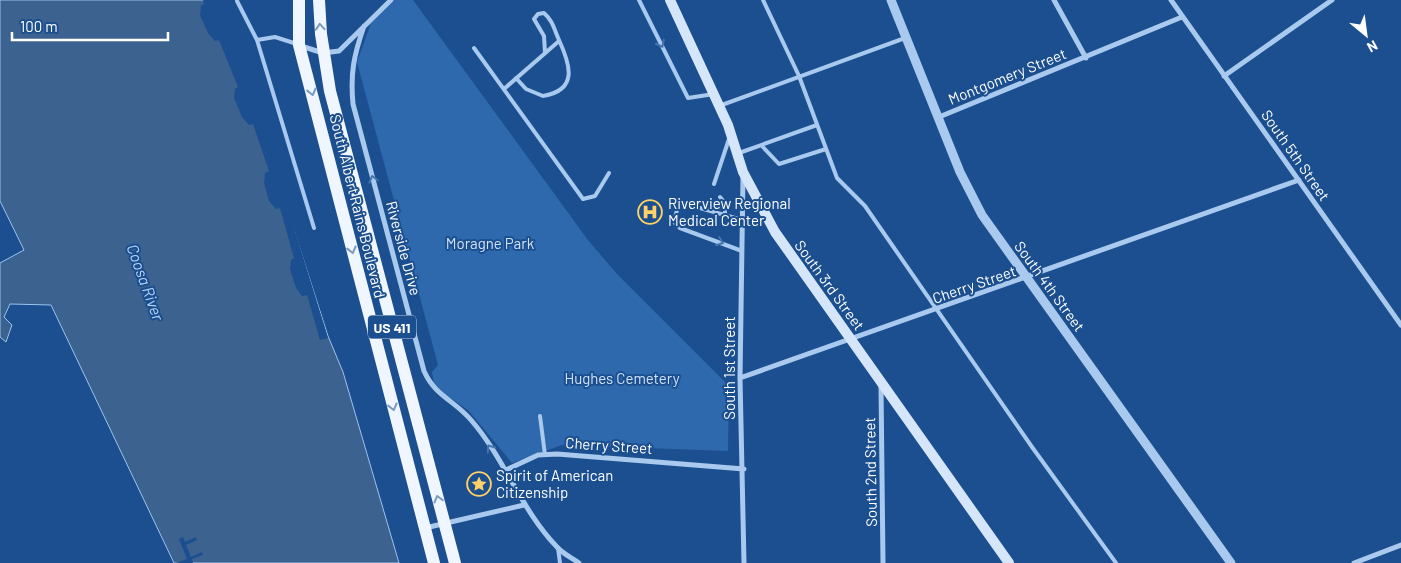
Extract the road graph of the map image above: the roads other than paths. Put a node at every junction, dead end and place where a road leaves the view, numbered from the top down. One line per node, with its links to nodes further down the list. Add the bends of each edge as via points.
1 (298, 0): 17 (main road, South Albert Rains Boulevard / US 411)
2 (319, 0): 19 (main road, South Albert Rains Boulevard / US 411, one-way to 2)
3 (391, 0): 13 (street)
4 (639, 0): 26 (lane, one-way to 26, via 688,98)
5 (670, 0): 26 (main road, South 3rd Street)
6 (763, 0): 22 (lane)
7 (891, 0): 14 (street, South 4th Street)
8 (1054, 0): 21 (street)
9 (1170, 0): 12 (street, South 5th Street)
10 (1332, 0): 23 (street)
11 (237, 1): 15 (lane)
12 (1182, 17): 21 (street, Montgomery Street); 23 (street, South 5th Street)
13 (364, 26): 19 (street, via 339,51); 54 (street, Riverside Drive, one-way to 13, via 472,421 434,390 424,371 353,104 354,56)
14 (907, 37): 22 (lane); 28 (street, South 4th Street)
15 (257, 40): 17 (lane, via 276,37); 43 (lane)
16 (560, 41): 20 (lane); 20 (lane, via 551,19 544,13 538,14 534,19 544,36); 24 (lane, via 570,67 567,82 557,91 543,96 526,88)
17 (300, 45): 19 (street); 57 (main road, South Albert Rains Boulevard / US 411, one-way to 57)
18 (474, 48): 25 (lane)
19 (323, 53): 56 (main road, South Albert Rains Boulevard / US 411, one-way to 19, via 330,91)
20 (545, 53): 24 (lane)
21 (1086, 58): 28 (street, Montgomery Street)
22 (800, 76): 27 (lane); 29 (lane)
23 (1224, 76): 36 (street, South 5th Street)
24 (516, 78): 25 (lane)
25 (504, 89): 35 (lane, via 583,199 595,196)
26 (714, 94): 27 (main road, South 3rd Street)
27 (719, 106): 30 (main road, South 3rd Street)
28 (939, 117): 45 (street, South 4th Street, via 960,172 982,214)
29 (818, 124): 31 (lane); 32 (lane)
30 (731, 135): 33 (main road, South 3rd Street); 37 (lane)
31 (762, 146): 32 (lane, via 779,164); 33 (lane)
32 (826, 149): 46 (lane, via 837,178 865,206)
33 (737, 154): 34 (main road, South 3rd Street)
34 (743, 172): 42 (street, South 1st Street); 48 (main road, South 3rd Street, via 775,232)
35 (609, 173)
36 (1299, 180): 45 (street, Cherry Street); 47 (street, South 5th Street)
37 (714, 184)
38 (720, 197): 41 (lane, via 725,203)
39 (708, 204): 40 (lane)
40 (707, 210): 41 (lane); 44 (lane, one-way to 44, via 679,202 674,222 680,228)
41 (725, 215): 42 (lane)
42 (742, 220): 44 (street, South 1st Street)
43 (314, 228)
44 (742, 251): 49 (street, South 1st Street)
45 (1028, 278): 46 (street, Cherry Street); 68 (street, South 4th Street)
46 (937, 310): 48 (street, Cherry Street); 67 (lane)
47 (1401, 325)
48 (852, 340): 49 (street, Cherry Street); 50 (main road, South 3rd Street)
49 (740, 378): 53 (street, South 1st Street)
50 (881, 381): 65 (street, South 2nd Street); 66 (main road, South 3rd Street)
51 (540, 416): 52 (lane)
52 (545, 455): 53 (street, Cherry Street, via 667,461); 54 (street, Cherry Street, via 538,455)
53 (744, 469): 64 (street, South 1st Street)
54 (506, 470): 55 (street, Riverside Drive)
55 (524, 504): 56 (street); 59 (street, Riverside Drive)
56 (444, 522): 57 (street); 61 (main road, South Albert Rains Boulevard / US 411)
57 (424, 528): 60 (main road, South Albert Rains Boulevard / US 411)
58 (1401, 546): 69 (street)
59 (558, 548): 62 (lane); 63 (street, Riverside Drive)
60 (434, 563)
61 (455, 563)
62 (560, 563)
63 (579, 563)
64 (744, 563)
65 (883, 563)
66 (1009, 563)
67 (1116, 563)
68 (1232, 563)
69 (1354, 563)

